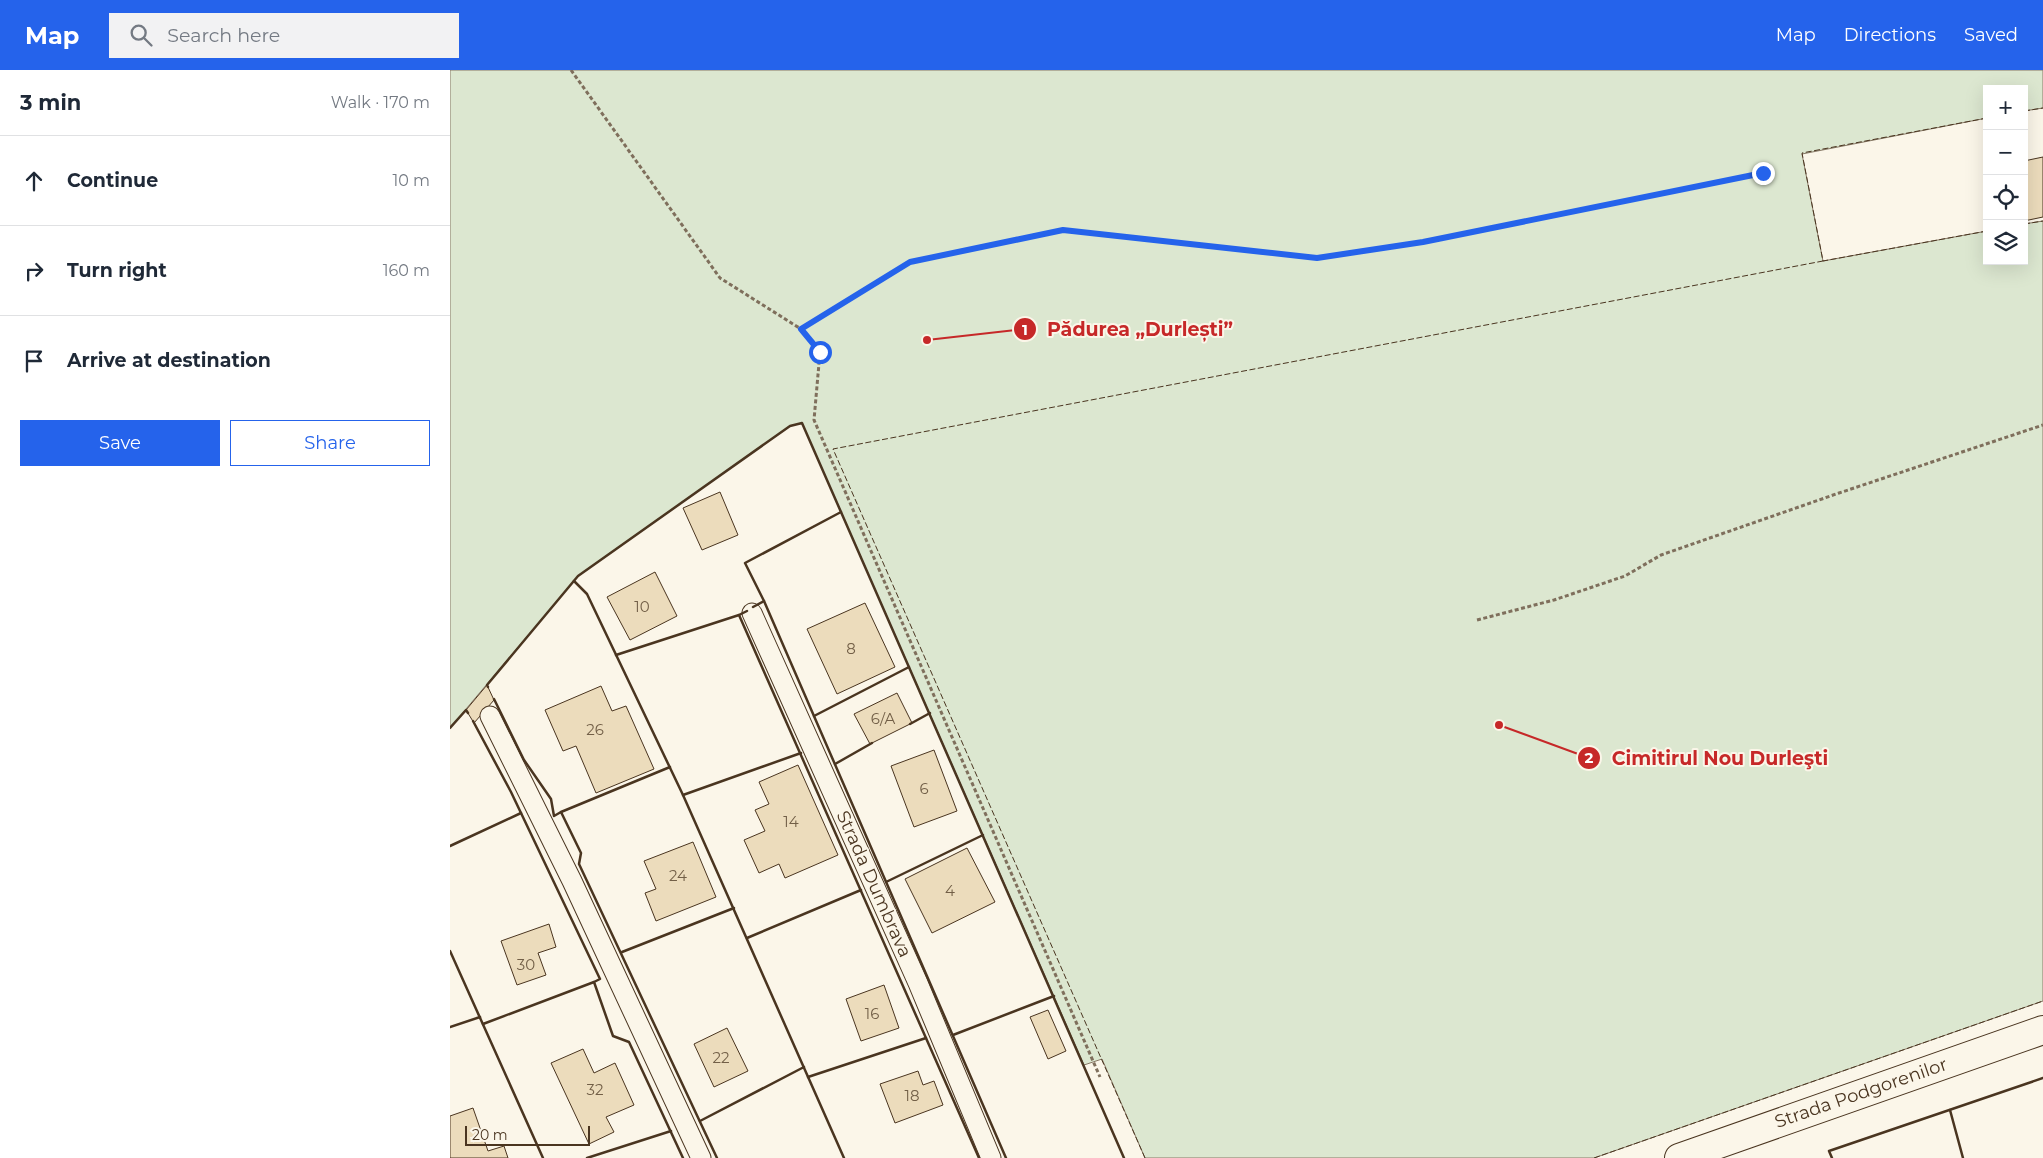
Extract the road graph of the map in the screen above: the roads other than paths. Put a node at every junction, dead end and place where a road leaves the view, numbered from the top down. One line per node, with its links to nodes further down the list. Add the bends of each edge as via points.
1 (752, 613): 5 (lane, Strada Dumbrava, via 918,983)
2 (490, 716): 4 (lane, via 572,881)
3 (2043, 1030): 6 (street, Strada Podgorenilor)
4 (701, 1158)
5 (991, 1158)
6 (1679, 1158)

